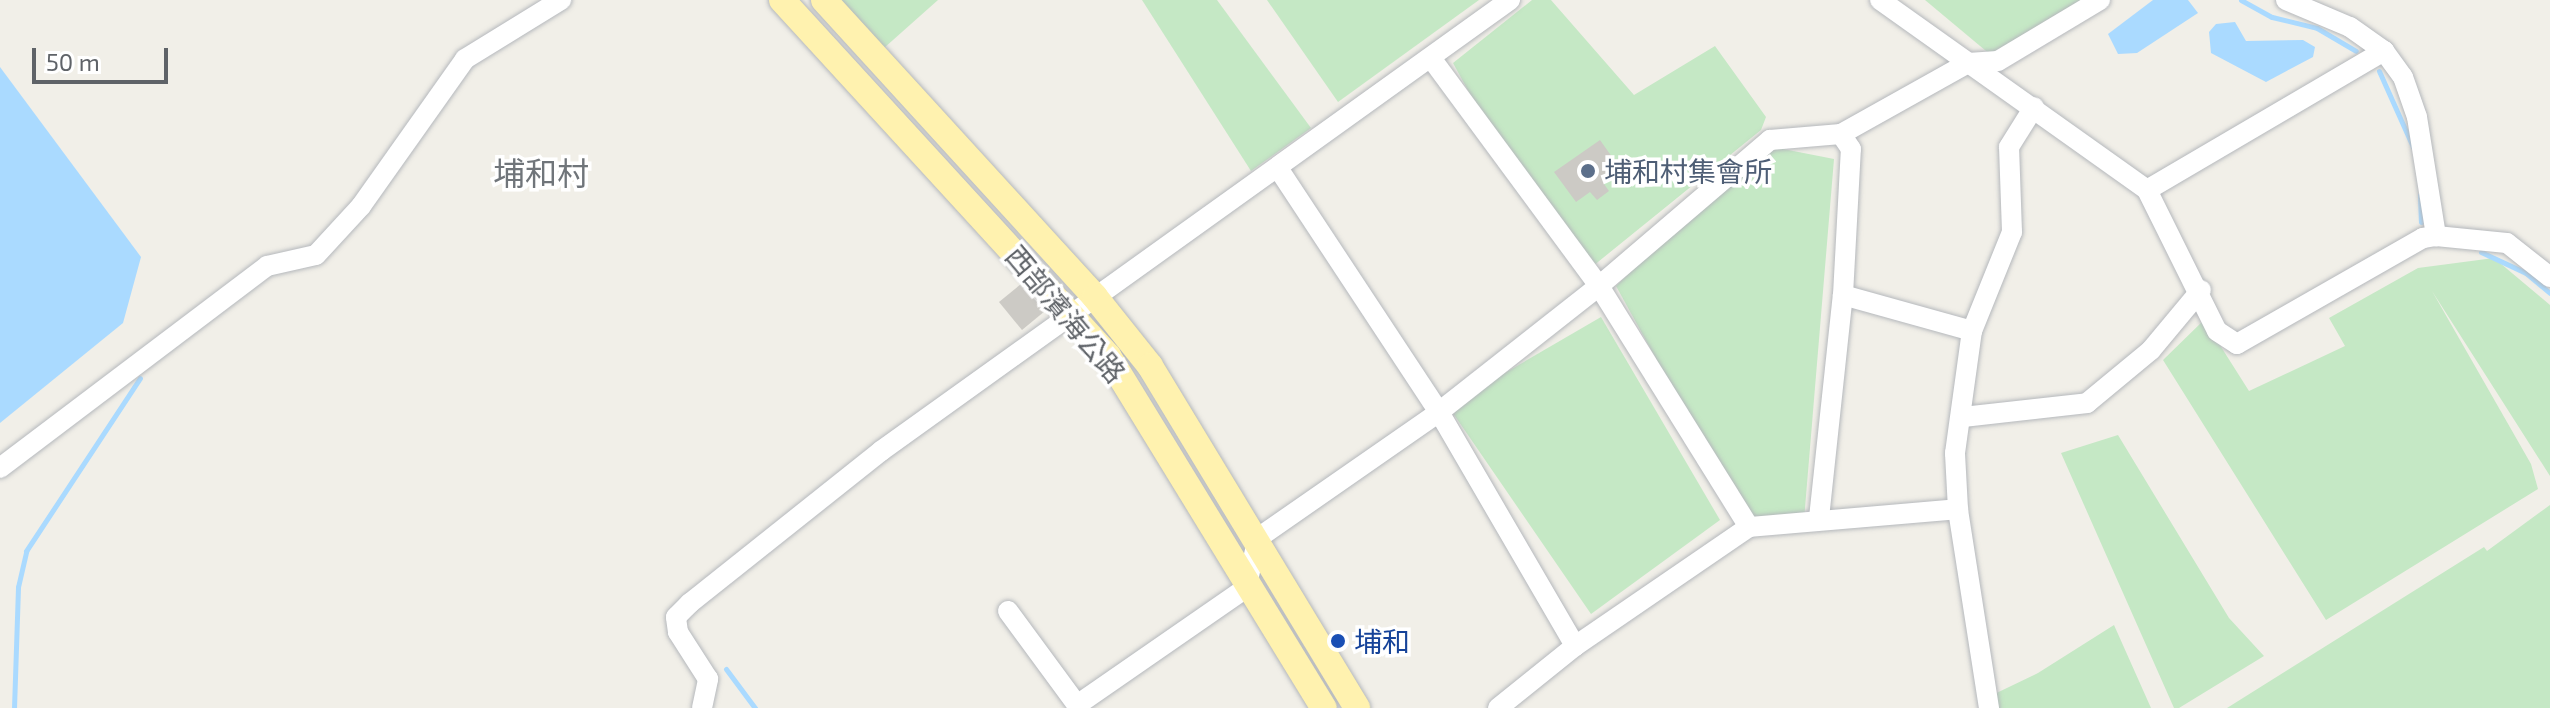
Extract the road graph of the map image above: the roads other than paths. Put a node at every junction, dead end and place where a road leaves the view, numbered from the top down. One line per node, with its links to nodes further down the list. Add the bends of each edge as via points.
1 (561, 0): 25 (street, via 465,59 361,206 316,255 267,266)
2 (782, 0): 21 (main road, 西部濱海公路)
3 (824, 0): 20 (main road, 西部濱海公路)
4 (1510, 0): 9 (street)
5 (1880, 0): 10 (street)
6 (2100, 0): 10 (street, via 1998,61)
7 (2286, 0): 8 (street, via 2350,27)
8 (2384, 51): 14 (street); 15 (street, via 2403,77 2417,117)
9 (1431, 58): 13 (street); 17 (street)
10 (1968, 63): 11 (street); 12 (street)
11 (2034, 107): 14 (street); 22 (street, via 2009,147 2012,232)
12 (1841, 134): 17 (street, via 1770,140); 19 (street, via 1851,149)
13 (1278, 168): 20 (street); 23 (street)
14 (2147, 190): 18 (street)
15 (2436, 236): 16 (street, via 2507,243); 18 (street, via 2423,238 2237,344 2217,331)
16 (2550, 277)
17 (1599, 286): 23 (street); 28 (street)
18 (2201, 290): 24 (street, via 2151,350 2087,403)
19 (1843, 295): 22 (street); 27 (street)
20 (1095, 297): 21 (street); 29 (main road, 西部濱海公路, via 1150,366)
21 (1071, 313): 30 (main road, 西部濱海公路, via 1108,356); 33 (street, via 881,451 676,617 678,632 708,679)
22 (1972, 331): 24 (street)
23 (1439, 412): 29 (street); 32 (street)
24 (1963, 417): 26 (street, via 1955,453)
25 (0, 468)
26 (1958, 509): 27 (street); 37 (street)
27 (1819, 518): 28 (street)
28 (1749, 527): 32 (street)
29 (1258, 538): 30 (street); 35 (main road, 西部濱海公路)
30 (1246, 588): 31 (street, via 1077,705); 34 (main road, 西部濱海公路)
31 (1008, 611)
32 (1575, 646): 36 (street)
33 (702, 708)
34 (1324, 708)
35 (1357, 708)
36 (1498, 708)
37 (1989, 708)

